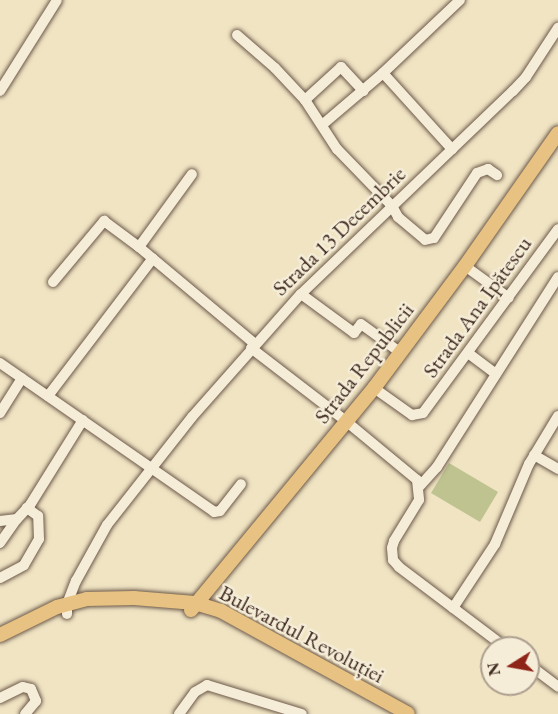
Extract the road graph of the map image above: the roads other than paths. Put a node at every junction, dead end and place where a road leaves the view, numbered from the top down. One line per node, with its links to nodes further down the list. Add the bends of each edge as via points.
1 (57, 0): 6 (street)
2 (460, 0): 5 (street)
3 (558, 28): 11 (street, Strada 13 Decembrie, via 526,77)
4 (237, 35): 8 (street)
5 (383, 73): 7 (street); 11 (street)
6 (0, 91)
7 (363, 91): 8 (street, via 341,67); 9 (street)
8 (305, 100): 9 (street)
9 (322, 125): 14 (street, via 337,149)
10 (558, 133): 18 (main road, Strada Republicii)
11 (452, 149): 14 (street, Strada 13 Decembrie)
12 (192, 174): 16 (street)
13 (497, 175): 14 (street, via 488,169 477,173 429,240 398,217)
14 (392, 206): 21 (street, Strada 13 Decembrie)
15 (558, 229): 22 (street, Strada Ana Ipătescu)
16 (139, 247): 17 (street); 20 (street, via 104,221)
17 (153, 258): 23 (street); 30 (street)
18 (465, 266): 22 (street); 24 (main road, Strada Republicii)
19 (558, 277): 27 (street)
20 (53, 282)
21 (301, 294): 23 (street, Strada 13 Decembrie); 24 (street, via 354,333 361,324)
22 (509, 298): 25 (street, Strada Ana Ipătescu)
23 (253, 346): 34 (street); 36 (street, Strada 13 Decembrie)
24 (400, 353): 29 (main road, Strada Republicii)
25 (468, 353): 27 (street); 29 (street, Strada Ana Ipătescu, via 418,416)
26 (0, 363): 28 (street)
27 (496, 374): 39 (street, via 432,474)
28 (21, 378): 30 (street); 31 (street)
29 (374, 388): 34 (main road, Strada Republicii)
30 (48, 396): 33 (street)
31 (0, 413)
32 (558, 417): 35 (street)
33 (84, 420): 36 (street); 40 (street)
34 (347, 422): 39 (street, via 406,469); 45 (main road, Strada Republicii)
35 (534, 455): 37 (street); 46 (street, via 495,544)
36 (151, 468): 38 (street, via 216,513); 47 (street, Strada 13 Decembrie, via 107,525 82,567)
37 (558, 469)
38 (242, 484)
39 (419, 487): 46 (street, via 419,500 392,548 393,560)
40 (27, 508): 41 (street); 44 (street, via 38,516 39,539 24,565)
41 (17, 519): 42 (street); 43 (street)
42 (0, 521)
43 (0, 543)
44 (0, 578)
45 (193, 607): 47 (main road, Bulevardul Revoluției, via 107,605); 58 (main road, Bulevardul Revoluției); 59 (main road, Bulevardul Revoluției, via 221,611)
46 (453, 608): 49 (street)
47 (67, 609): 48 (main road); 50 (main road)
48 (0, 635)
49 (490, 636)
50 (0, 645)
51 (540, 673): 52 (street)
52 (558, 687)
53 (0, 698): 55 (street, via 23,687 31,689 36,701)
54 (281, 711): 56 (street, via 207,685 195,692); 57 (street)
55 (25, 714)
56 (179, 714)
57 (302, 714)
58 (390, 714)
59 (408, 714)

